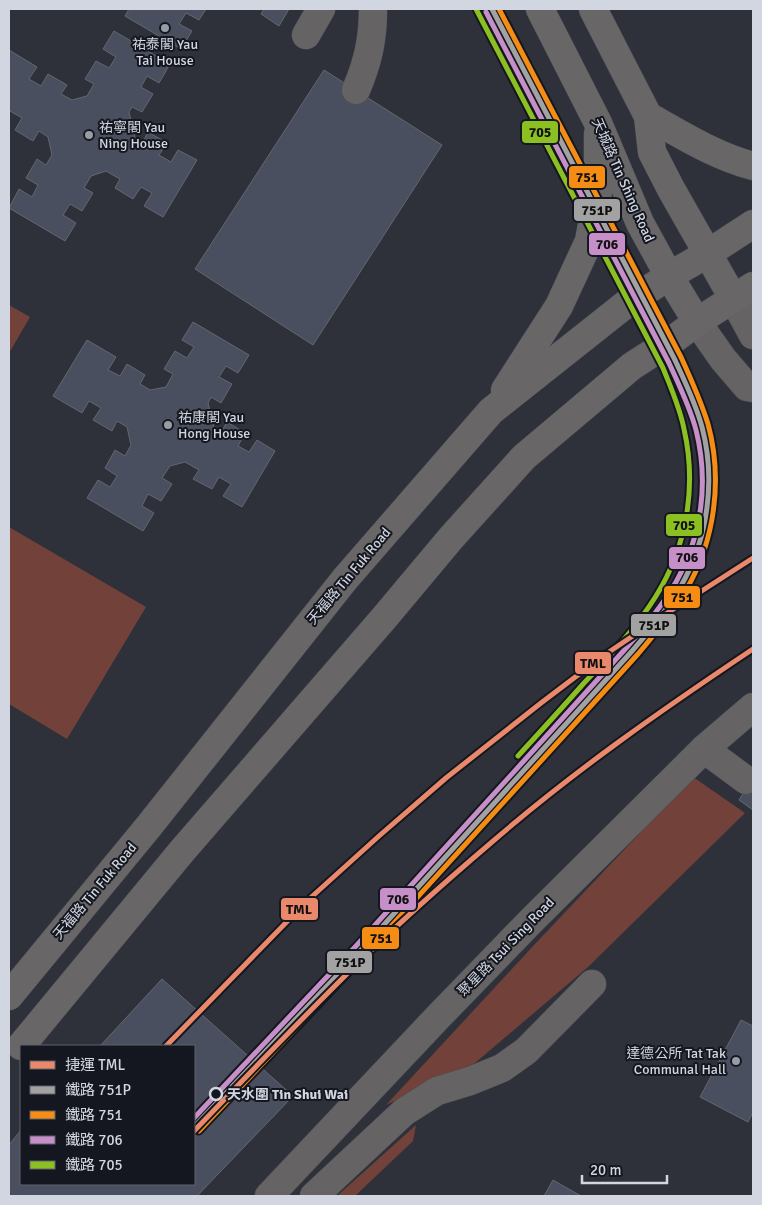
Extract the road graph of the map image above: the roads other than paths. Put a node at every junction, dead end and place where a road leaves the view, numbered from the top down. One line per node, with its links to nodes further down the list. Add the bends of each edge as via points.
1 (321, 9): 5 (street)
2 (373, 9): 6 (street, via 370,47)
3 (540, 9): 8 (main road, 天城路 Tin Shing Road)
4 (593, 9): 7 (main road)
5 (306, 35)
6 (356, 90)
7 (648, 116): 9 (main road, via 722,155); 11 (main road, via 652,152)
8 (598, 123): 12 (main road, 天城路 Tin Shing Road, via 640,223); 17 (main road, via 598,192 589,242 560,306)
9 (753, 166)
10 (753, 224): 11 (main road, 天福路 Tin Fuk Road)
11 (708, 254): 12 (main road, 天福路 Tin Fuk Road); 13 (main road)
12 (669, 276): 14 (main road, 天城路 Tin Shing Road); 17 (main road, 天福路 Tin Fuk Road, via 626,304)
13 (743, 292): 14 (main road); 15 (street)
14 (697, 322): 16 (street, via 747,388); 23 (main road, via 632,366 524,457 182,851)
15 (753, 335)
16 (753, 388)
17 (491, 411): 22 (main road, 天福路 Tin Fuk Road, via 345,579)
18 (753, 707): 19 (street, 聚星路 Tsui Sing Road)
19 (704, 749): 20 (street); 26 (street, 聚星路 Tsui Sing Road, via 438,1017)
20 (746, 780)
21 (592, 984): 27 (street, via 526,1051 502,1068 437,1091 404,1112)
22 (9, 996)
23 (22, 1045)
24 (20, 1047): 25 (main road)
25 (9, 1061)
26 (271, 1196)
27 (314, 1196)

